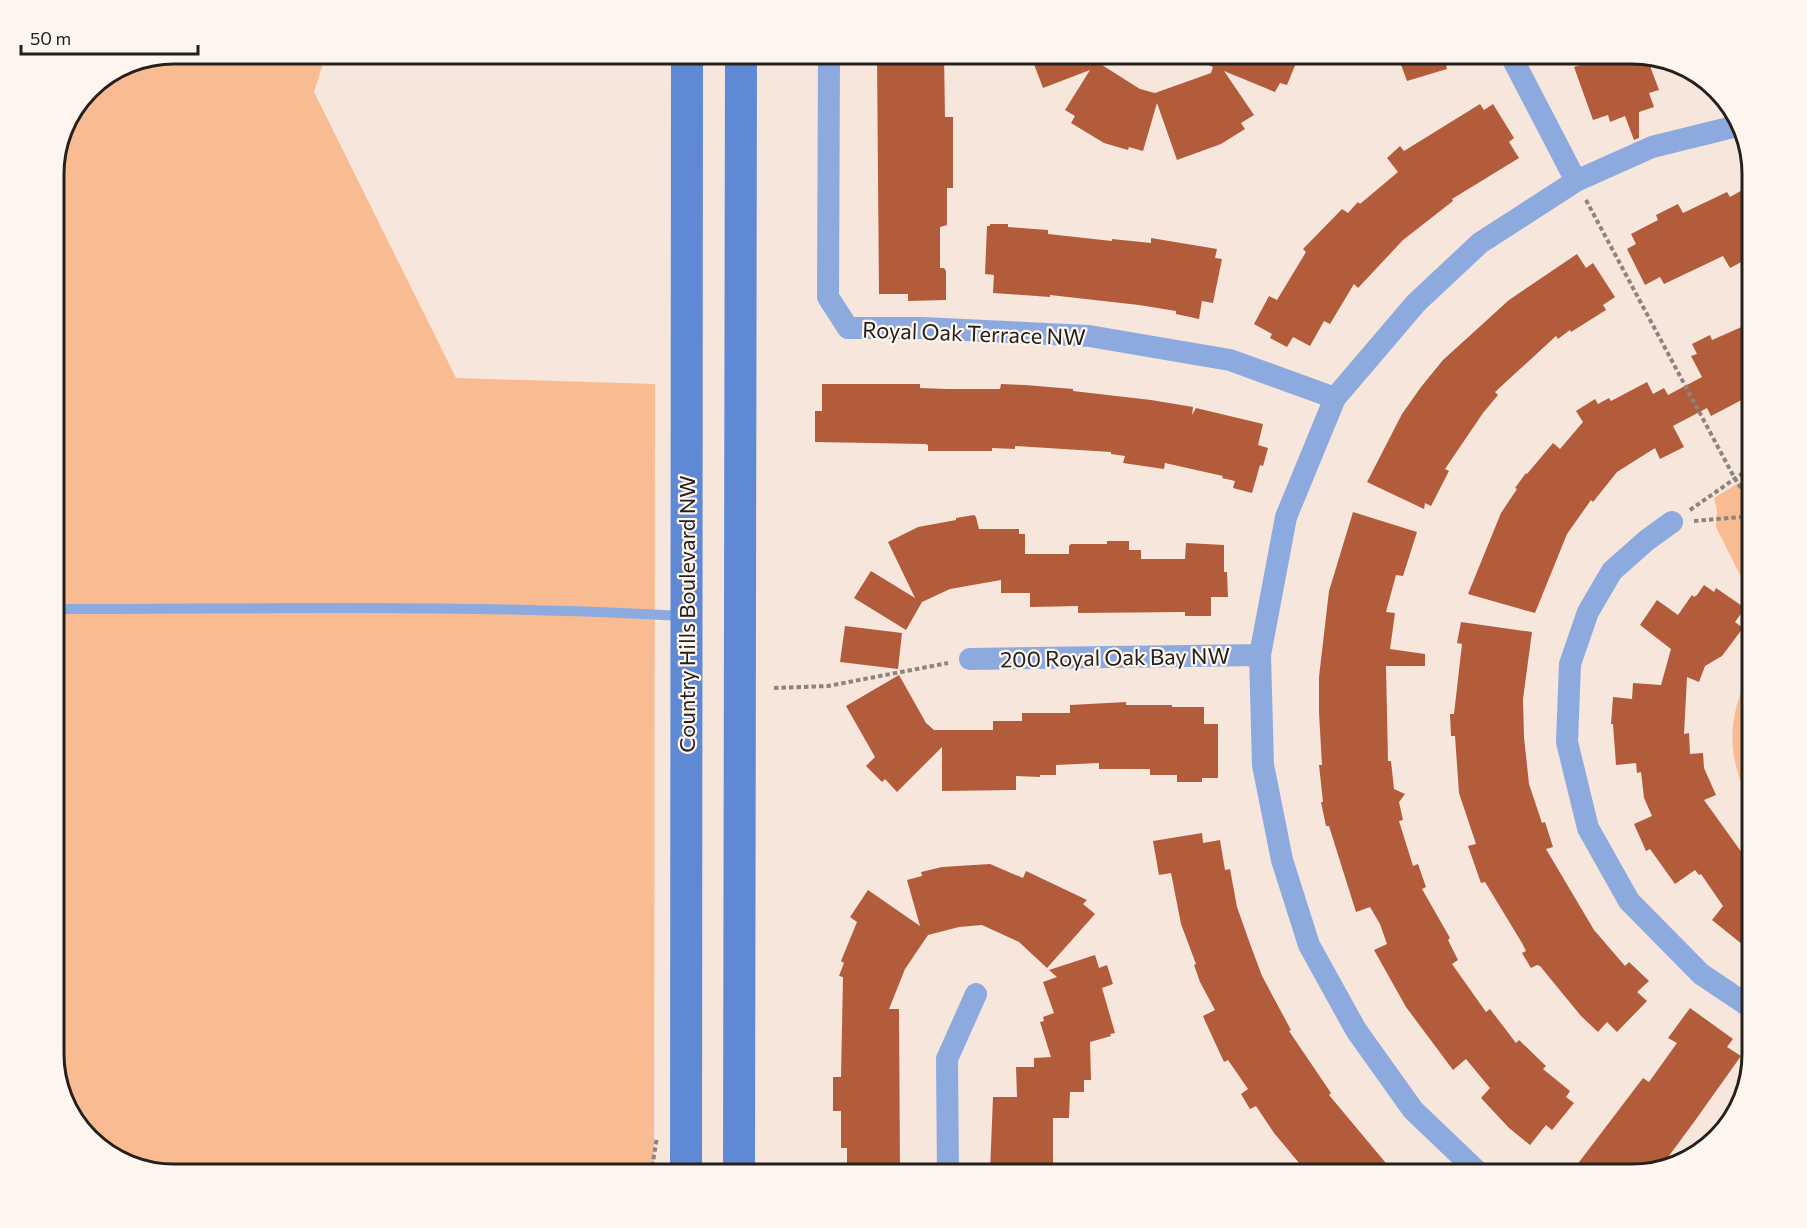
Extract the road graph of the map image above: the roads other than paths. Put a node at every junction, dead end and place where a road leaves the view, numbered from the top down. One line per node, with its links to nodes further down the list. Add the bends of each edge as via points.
1 (1515, 64): 6 (street)
2 (687, 65): 10 (main road, Country Hills Boulevard NW)
3 (741, 65): 16 (main road)
4 (829, 65): 7 (street, Royal Oak Terrace NW, via 828,297 848,328 1089,336 1230,360)
5 (1732, 127): 6 (street, via 1652,147)
6 (1576, 181): 7 (street, via 1480,243 1416,303)
7 (1335, 398): 11 (street, via 1286,517)
8 (1672, 522): 14 (street, via 1612,571 1588,612 1570,664 1567,742 1588,828 1629,901 1701,974)
9 (65, 609): 10 (lane, via 456,609)
10 (686, 616): 15 (main road, Country Hills Boulevard NW)
11 (1260, 655): 12 (street, 200 Royal Oak Bay NW); 18 (street, via 1263,765 1281,860 1309,945 1356,1030 1413,1110)
12 (970, 659)
13 (976, 994): 17 (street, via 947,1059)
14 (1742, 1002)
15 (684, 1164)
16 (740, 1164)
17 (948, 1164)
18 (1470, 1164)

